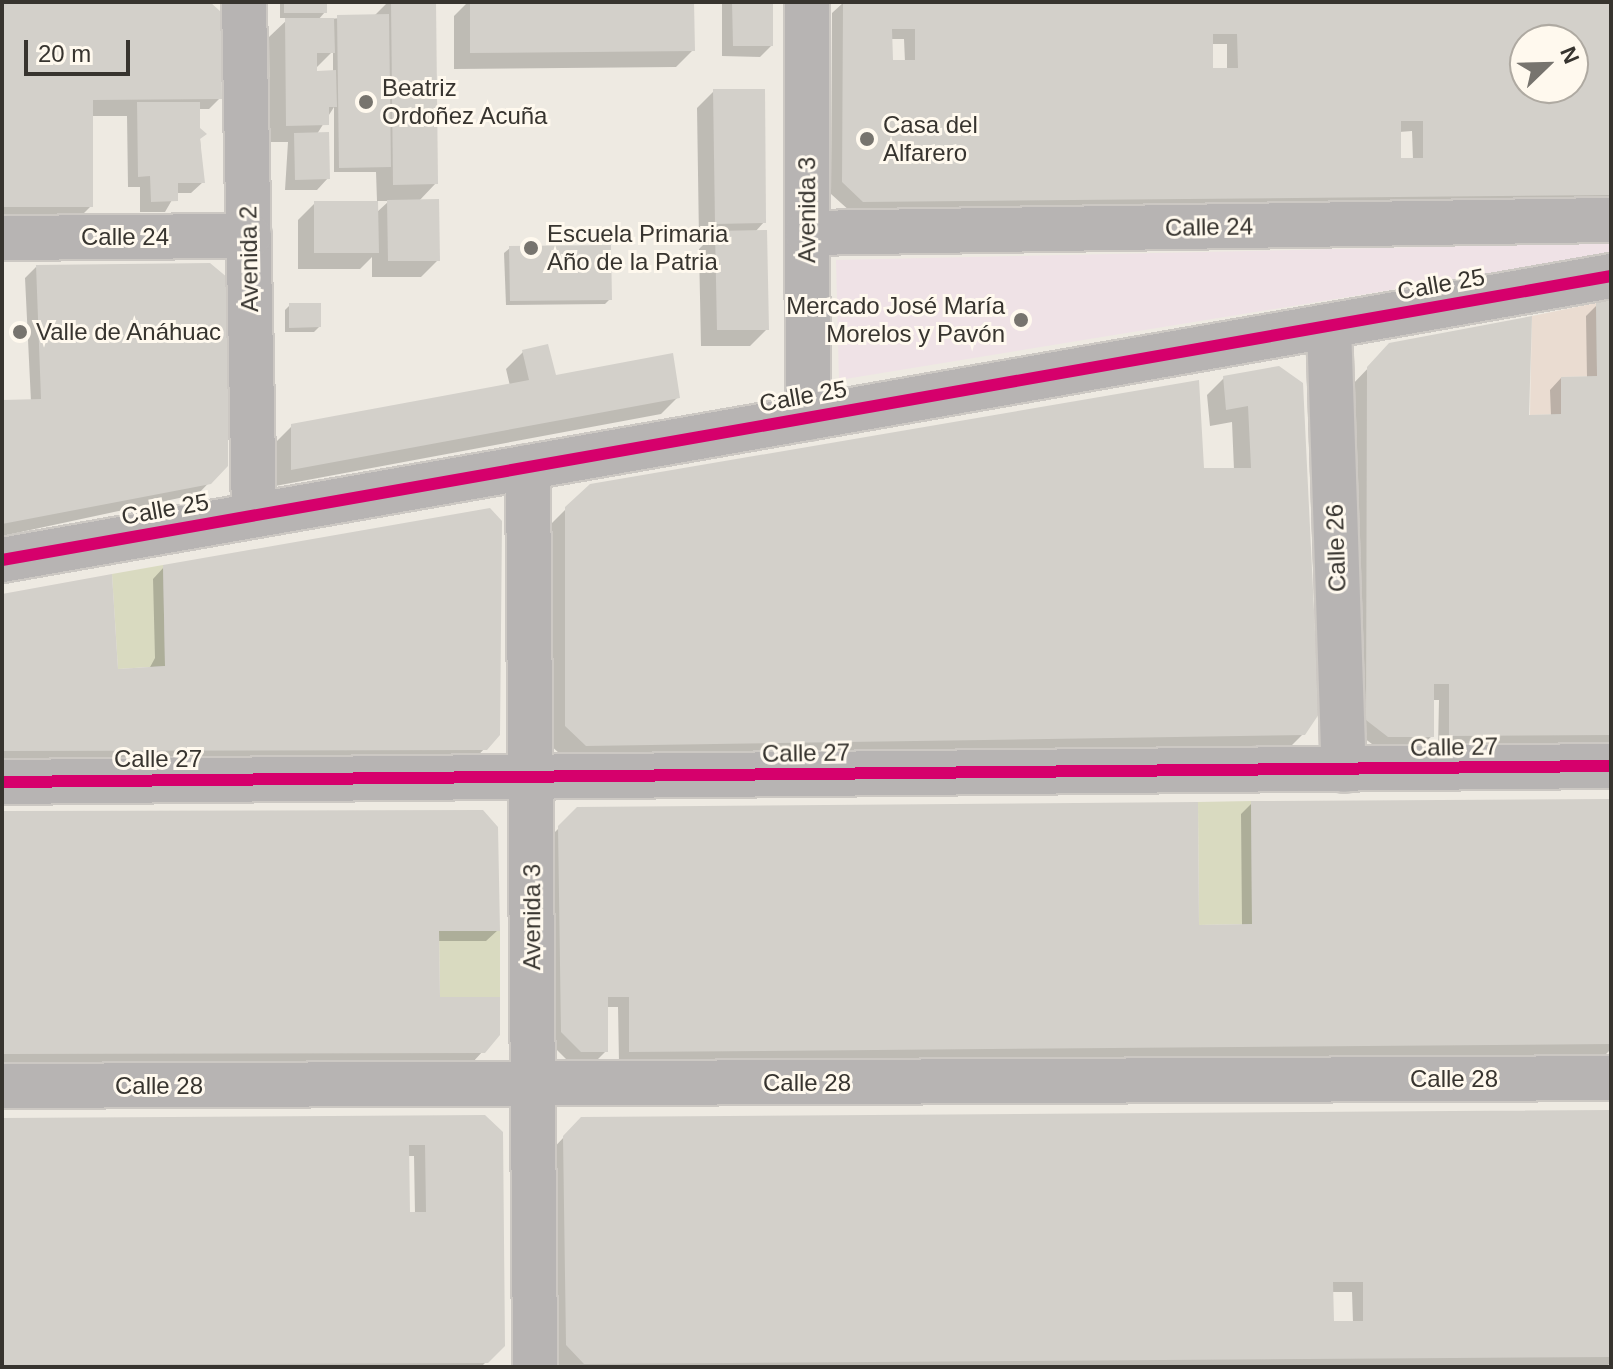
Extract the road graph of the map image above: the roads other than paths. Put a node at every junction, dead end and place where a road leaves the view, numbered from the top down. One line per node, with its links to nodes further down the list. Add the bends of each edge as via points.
1 (244, 2): 5 (street, Avenida 2)
2 (807, 2): 4 (street, Avenida 3)
3 (1611, 220): 4 (street, Calle 24)
4 (807, 233): 9 (street, Avenida 3)
5 (249, 236): 6 (street, Calle 24); 11 (street, Avenida 2)
6 (2, 238)
7 (1611, 276): 8 (street, Calle 25)
8 (1329, 326): 9 (street, Calle 25); 14 (street, Calle 26)
9 (808, 418): 10 (street, Calle 25)
10 (528, 467): 11 (street, Calle 25); 15 (street, Avenida 3)
11 (254, 515): 12 (street, Calle 25)
12 (2, 560)
13 (1611, 766): 14 (street, Calle 27)
14 (1344, 770): 15 (street, Calle 27)
15 (531, 778): 16 (street, Calle 27); 18 (street, Avenida 3)
16 (2, 782)
17 (1611, 1078): 18 (street, Calle 28)
18 (533, 1084): 19 (street, Calle 28); 20 (street, Avenida 3)
19 (2, 1086)
20 (535, 1367)

